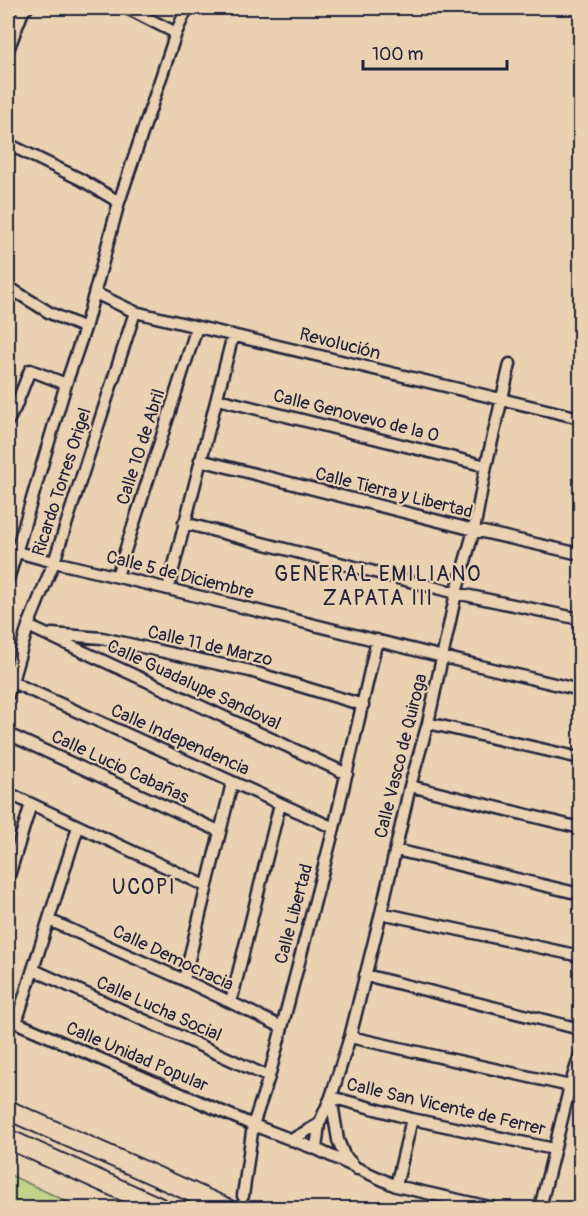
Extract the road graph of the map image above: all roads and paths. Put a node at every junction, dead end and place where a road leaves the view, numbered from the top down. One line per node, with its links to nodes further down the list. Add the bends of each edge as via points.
1 (27, 8): 5 (street)
2 (127, 8): 4 (street)
3 (188, 8): 4 (street)
4 (176, 33): 7 (street)
5 (8, 50)
6 (8, 144): 7 (street)
7 (119, 202): 9 (street)
8 (12, 289): 10 (street); 13 (street, via 50,313)
9 (95, 293): 11 (street, Revolución); 13 (street)
10 (8, 300)
11 (135, 312): 12 (street, Revolución); 27 (street, Ricardo Torres Origel)
12 (197, 327): 14 (street, Revolución); 28 (street, Calle 10 de Abril)
13 (85, 328): 16 (street)
14 (233, 335): 17 (street); 18 (street, Revolución)
15 (510, 364): 18 (street, Calle Vasco de Quiroga)
16 (66, 384): 20 (street, via 30,370); 25 (street)
17 (218, 399): 21 (street); 22 (street, Calle Genovevo de la O)
18 (503, 401): 19 (street, Revolución); 22 (street, Calle Vasco de Quiroga)
19 (580, 418)
20 (8, 421)
21 (200, 460): 23 (street); 24 (street, Calle Tierra y Libertad)
22 (486, 466): 24 (street, Calle Vasco de Quiroga)
23 (184, 523): 30 (street); 31 (street)
24 (474, 530): 26 (street, Calle Tierra y Libertad); 31 (street, Calle Vasco de Quiroga)
25 (12, 549): 27 (street, Calle 5 de Diciembre); 29 (street)
26 (580, 554)
27 (54, 562): 28 (street, Calle 5 de Diciembre); 33 (street, Ricardo Torres Origel)
28 (117, 576): 30 (street, Calle 5 de Diciembre)
29 (8, 580)
30 (168, 589): 35 (street, Calle 5 de Diciembre)
31 (456, 593): 32 (street); 36 (street, Calle Vasco de Quiroga)
32 (580, 620)
33 (28, 627): 34 (street, Calle Guadalupe Sandoval); 37 (street, Ricardo Torres Origel)
34 (46, 634): 40 (street, Calle 11 de Marzo, via 102,638 250,671); 44 (street, Calle Guadalupe Sandoval)
35 (376, 640): 36 (street, Calle 5 de Diciembre); 40 (street, Calle Libertad)
36 (442, 658): 38 (street, Calle 5 de Diciembre); 41 (street, Calle Vasco de Quiroga)
37 (12, 682): 39 (street, Ricardo Torres Origel); 45 (street, Calle Independencia)
38 (580, 690)
39 (8, 695)
40 (363, 705): 44 (street, Calle Libertad)
41 (428, 723): 43 (street); 46 (street, Calle Vasco de Quiroga)
42 (8, 734): 53 (street, Calle Lucio Cabañas)
43 (580, 758)
44 (347, 774): 51 (street, Calle Libertad)
45 (232, 783): 49 (street, Calle Independencia); 53 (street)
46 (411, 786): 52 (street); 54 (street, Calle Vasco de Quiroga)
47 (8, 793): 48 (street)
48 (31, 804): 50 (street); 55 (street)
49 (280, 804): 51 (street, Calle Independencia); 64 (street)
50 (78, 827): 56 (street); 59 (street)
51 (334, 828): 66 (street, Calle Libertad)
52 (580, 828)
53 (219, 831): 56 (street)
54 (396, 850): 57 (street); 58 (street, Calle Vasco de Quiroga)
55 (8, 879)
56 (206, 886): 63 (street)
57 (580, 894)
58 (381, 913): 60 (street); 62 (street, Calle Vasco de Quiroga)
59 (50, 920): 61 (street); 63 (street, Calle Democracia)
60 (580, 956)
61 (34, 970): 65 (street); 70 (street, Calle Lucha Social)
62 (365, 975): 67 (street); 68 (street, Calle Vasco de Quiroga)
63 (184, 980): 64 (street, Calle Democracia)
64 (231, 1002): 66 (street, Calle Democracia)
65 (12, 1021): 76 (street, Calle Unidad Popular)
66 (282, 1027): 70 (street, Calle Libertad)
67 (580, 1029)
68 (350, 1037): 71 (street); 72 (street, Calle Vasco de Quiroga)
69 (580, 1055): 71 (street)
70 (269, 1077): 76 (street, Calle Libertad)
71 (570, 1086): 80 (street)
72 (331, 1097): 74 (street, Calle San Vicente de Ferrer); 75 (street); 81 (street, Calle Vasco de Quiroga, via 338,1140 344,1155)
73 (8, 1110): 85 (highway)
74 (412, 1119): 80 (street, Calle San Vicente de Ferrer); 82 (street)
75 (319, 1124): 78 (street); 79 (street)
76 (253, 1125): 78 (street, Calle Unidad Popular); 83 (street, Calle Libertad)
77 (8, 1139): 84 (highway)
78 (291, 1140): 79 (street, Calle Unidad Popular)
79 (316, 1149): 81 (street, Calle Unidad Popular)
80 (554, 1149): 87 (street)
81 (357, 1169): 82 (street, Calle Unidad Popular)
82 (396, 1186): 86 (street, Calle Unidad Popular)
83 (243, 1196)
84 (161, 1209)
85 (227, 1209)
86 (494, 1209)
87 (540, 1209)

